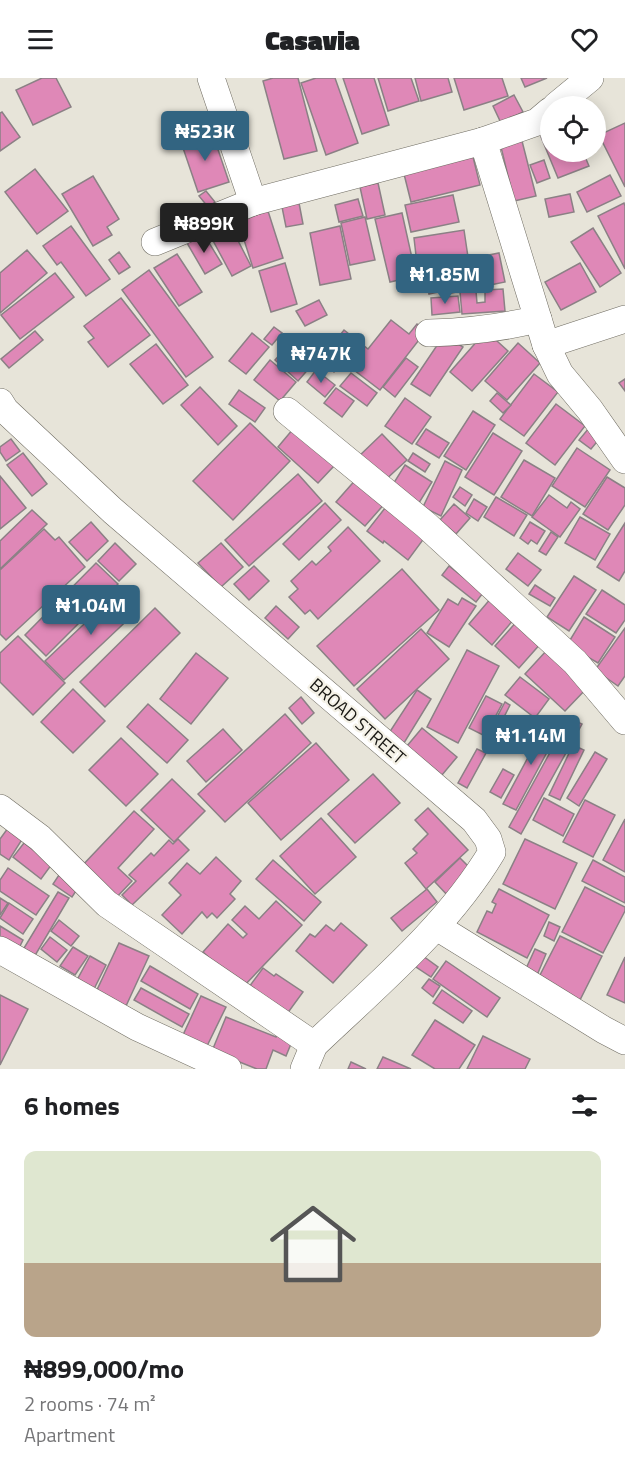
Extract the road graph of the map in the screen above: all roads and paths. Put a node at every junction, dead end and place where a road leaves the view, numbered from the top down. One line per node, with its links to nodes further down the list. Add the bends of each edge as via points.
1 (211, 78): 6 (street)
2 (590, 78): 3 (street)
3 (568, 96)
4 (540, 119): 5 (street)
5 (483, 141): 6 (street); 8 (street)
6 (253, 202): 7 (street)
7 (155, 242)
8 (538, 319): 10 (street, via 463,333); 11 (street)
9 (625, 320): 11 (street)
10 (429, 333)
11 (546, 345): 14 (street, via 560,374)
12 (0, 402): 17 (street, BROAD STREET, via 113,510 474,820 492,852 475,881)
13 (287, 411): 15 (street, via 426,525 566,654)
14 (625, 460)
15 (625, 721)
16 (0, 808): 20 (street, via 40,838 107,904)
17 (437, 927): 19 (street); 20 (street, BROAD STREET)
18 (0, 950): 21 (street, via 137,1027)
19 (625, 1041)
20 (309, 1057)
21 (228, 1069)

